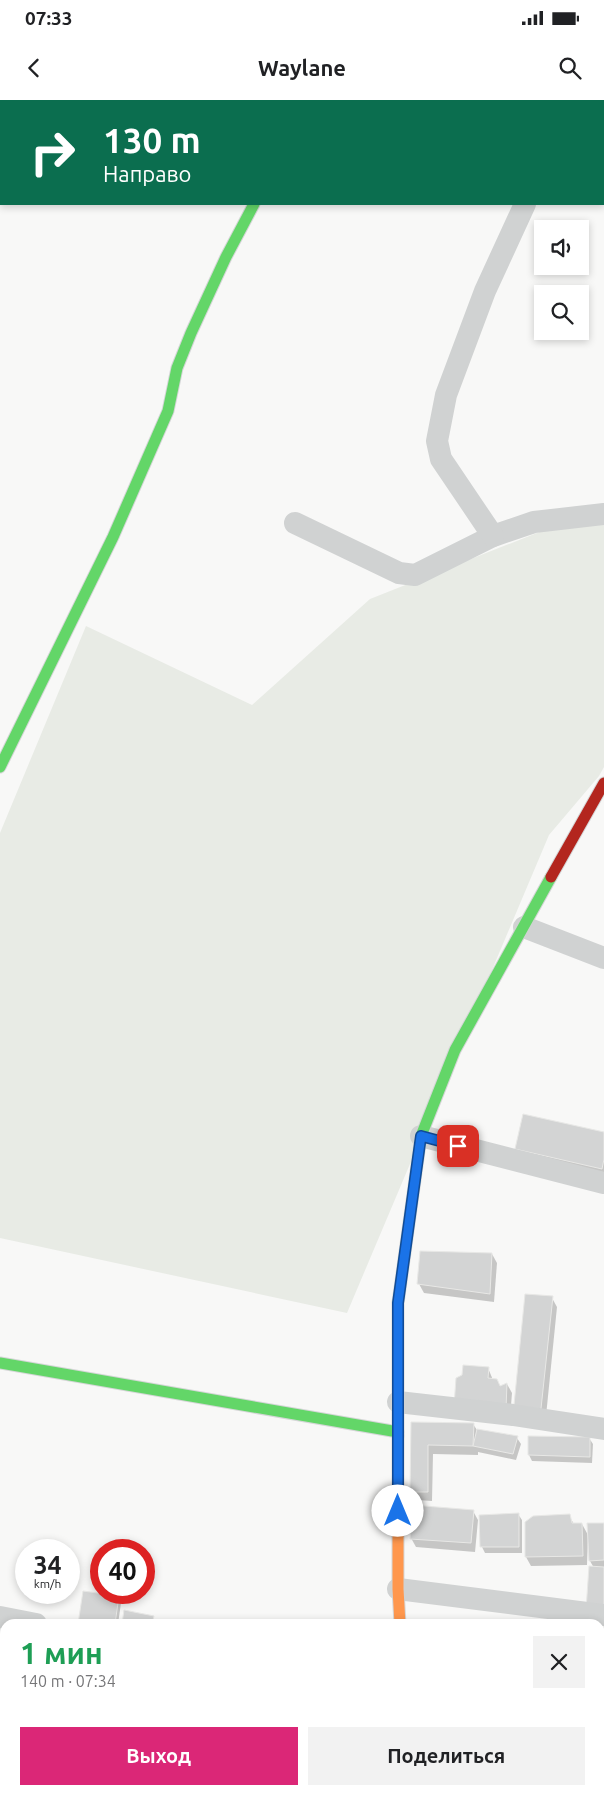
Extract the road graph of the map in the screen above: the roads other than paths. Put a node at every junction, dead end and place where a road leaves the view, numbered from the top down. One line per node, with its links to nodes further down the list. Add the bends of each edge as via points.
1 (253, 205): 6 (street, via 191,333 177,368 168,411 113,537)
2 (525, 205): 5 (street, via 485,291 446,395 437,441 441,459)
3 (604, 514): 5 (street, via 534,522)
4 (295, 523): 5 (street, via 398,573 415,575)
5 (493, 536)
6 (0, 767)
7 (602, 789): 8 (street)
8 (524, 927): 9 (street); 10 (street, via 455,1050)
9 (604, 958)
10 (421, 1136): 11 (street); 13 (street, via 398,1303)
11 (604, 1183)
12 (0, 1363): 15 (street)
13 (398, 1402): 14 (street); 15 (street)
14 (604, 1429)
15 (398, 1432): 16 (street)
16 (398, 1589): 17 (street); 18 (street)
17 (604, 1615)
18 (400, 1619)

